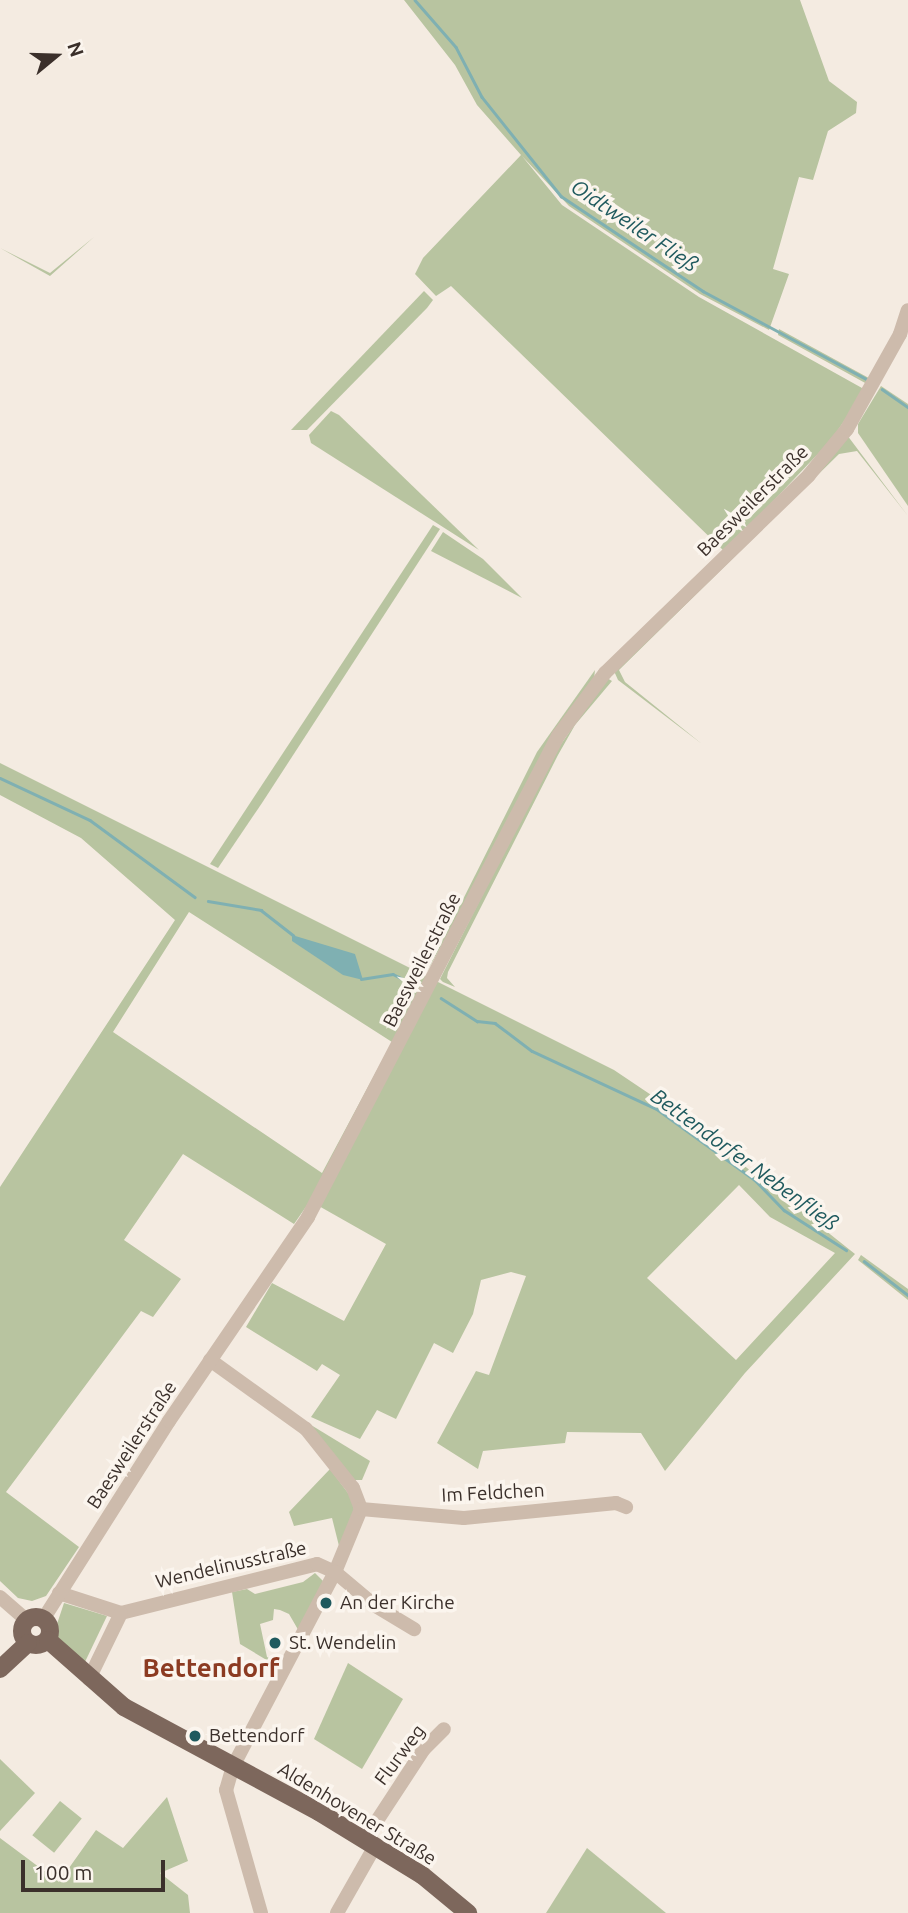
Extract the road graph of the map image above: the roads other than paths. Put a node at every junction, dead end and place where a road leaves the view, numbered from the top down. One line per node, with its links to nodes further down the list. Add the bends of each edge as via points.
1 (908, 310): 2 (street, Baesweilerstraße, via 872,389 847,429 808,475 605,673 577,707 542,764 309,1217)
2 (210, 1360): 4 (street, via 306,1429 353,1488); 6 (street, Baesweilerstraße)
3 (626, 1507): 4 (street, Im Feldchen, via 616,1503 464,1518)
4 (361, 1509): 5 (street)
5 (335, 1573): 8 (street, Wendelinusstraße, via 317,1564); 11 (street, Wendelinusstraße, via 374,1605); 17 (street)
6 (59, 1593): 8 (street); 9 (street, Baesweilerstraße)
7 (0, 1597): 10 (street)
8 (121, 1613): 15 (street)
9 (44, 1618): 10 (main road); 12 (main road, via 50,1628)
10 (26, 1620): 13 (main road, via 22,1632)
11 (414, 1629)
12 (48, 1640): 13 (main road); 15 (main road, Aldenhovener Straße)
13 (28, 1643): 14 (main road)
14 (0, 1669)
15 (89, 1679): 17 (main road, Aldenhovener Straße, via 124,1707)
16 (444, 1729): 18 (street, Flurweg, via 424,1749)
17 (233, 1766): 18 (main road, Aldenhovener Straße); 19 (street, via 226,1790)
18 (370, 1843): 20 (street, Flurweg); 21 (main road, Aldenhovener Straße)
19 (261, 1913)
20 (337, 1913)
21 (468, 1913)

